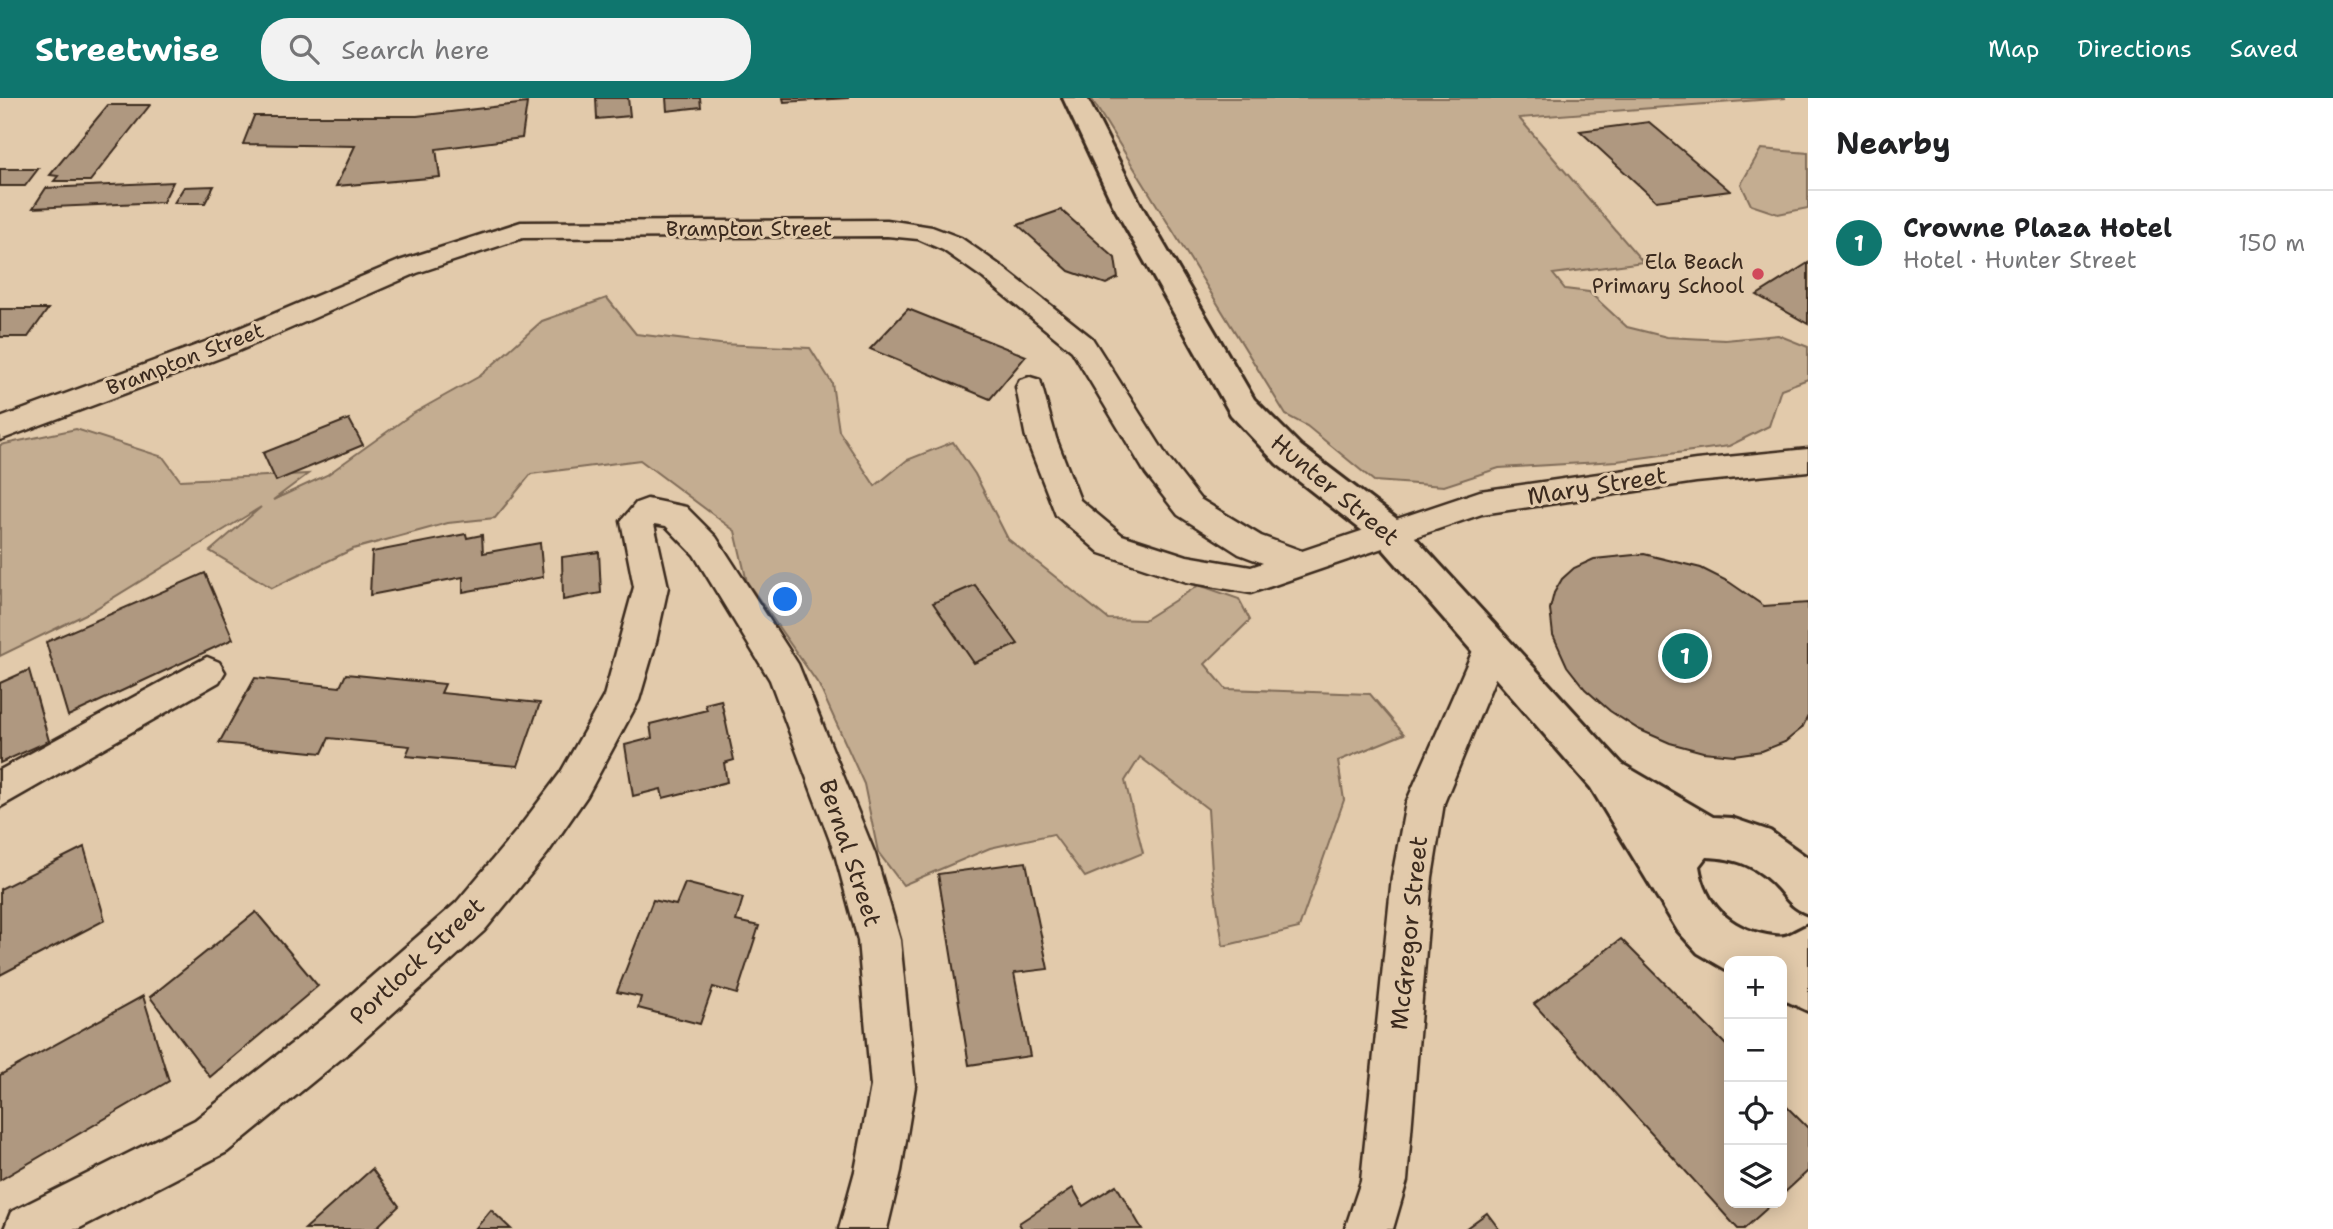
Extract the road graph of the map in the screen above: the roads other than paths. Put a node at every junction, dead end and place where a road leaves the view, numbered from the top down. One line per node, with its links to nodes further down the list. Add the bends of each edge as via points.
1 (1075, 98): 6 (street, Hunter Street, via 1127,205 1242,407 1289,455)
2 (1030, 387): 7 (street, via 1041,438 1067,507 1111,544 1187,569 1251,580)
3 (0, 429): 7 (street, Brampton Street, via 226,345 408,267 522,229 887,228 923,232 952,244 1002,280 1082,345 1157,466 1189,508 1250,545)
4 (1808, 460): 6 (street, Mary Street, via 1696,471 1480,503)
5 (675, 515): 20 (street, Portlock Street, via 647,511 637,521 651,587 621,700 574,784 470,917 338,1034 211,1136); 21 (street, Bernal Street, via 705,546 786,675 855,854 879,940 893,1086)
6 (1390, 533): 7 (street); 8 (street, Hunter Street)
7 (1302, 564)
8 (1490, 649): 10 (street, Hunter Street); 22 (street, McGregor Street, via 1425,803 1412,877 1384,1181)
9 (207, 672): 11 (street)
10 (1606, 775): 12 (street, Hunter Street); 14 (street, Hunter Street)
11 (0, 790)
12 (1706, 836): 13 (street, via 1745,841); 14 (street, via 1689,843 1679,855 1675,872)
13 (1800, 874)
14 (1679, 892): 16 (street, Hunter Street, via 1704,928)
15 (1808, 948): 17 (street)
16 (1748, 956)
17 (1787, 959)
18 (1787, 977): 19 (street)
19 (1808, 988)
20 (28, 1229)
21 (863, 1229)
22 (1370, 1229)

